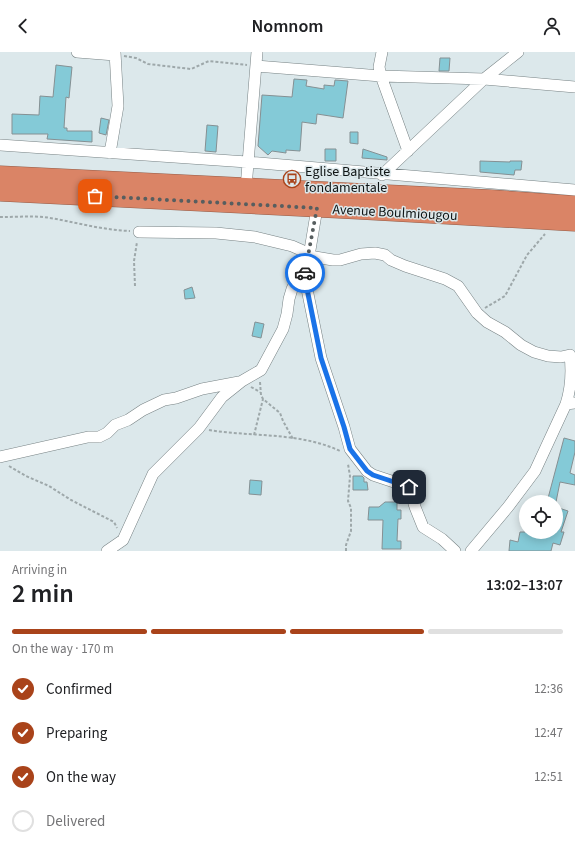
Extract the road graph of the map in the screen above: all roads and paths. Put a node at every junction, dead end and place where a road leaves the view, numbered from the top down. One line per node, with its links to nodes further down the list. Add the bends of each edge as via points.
1 (76, 52): 5 (street)
2 (257, 52): 6 (street)
3 (382, 52): 7 (street, via 379,67)
4 (518, 52): 8 (street)
5 (115, 54): 6 (path, via 136,58 148,64 191,69 209,62); 12 (street, via 118,106)
6 (256, 66): 7 (street); 13 (street)
7 (381, 76): 8 (street); 11 (street)
8 (484, 79): 9 (street); 11 (street)
9 (575, 87)
10 (0, 145): 12 (street)
11 (408, 151): 14 (street)
12 (110, 153): 13 (street)
13 (247, 162): 14 (street); 16 (street)
14 (382, 175): 17 (street)
15 (0, 176): 16 (highway, Avenue Boulmiougou)
16 (246, 188): 19 (highway, Avenue Boulmiougou)
17 (575, 190)
18 (0, 191): 20 (highway, Avenue Boulmiougou)
19 (575, 206)
20 (317, 208): 22 (highway, Avenue Boulmiougou); 24 (street)
21 (0, 216): 23 (path, via 42,217 112,230)
22 (565, 221): 26 (path, via 527,255 505,296)
23 (139, 232): 24 (street, via 216,233 255,237 302,250); 25 (path, via 134,261)
24 (307, 260): 26 (street, via 340,260 375,253 385,255 405,266 458,286); 27 (street, via 291,294 283,329); 34 (street, via 307,289 321,358)
25 (135, 286)
26 (477, 312): 30 (street, via 487,322 534,352 548,356 570,355)
27 (261, 370): 28 (street); 29 (path, via 259,385)
28 (242, 381): 31 (street, via 222,397); 35 (street, via 164,400 115,425 99,437 88,437)
29 (263, 399): 32 (path); 33 (path, via 280,413)
30 (570, 404): 40 (street, via 535,471)
31 (199, 428): 32 (path, via 230,434); 36 (street, via 153,474)
32 (254, 435): 33 (path)
33 (293, 439): 34 (path, via 326,445)
34 (351, 455): 38 (path, via 348,500 351,508 351,531); 39 (street, via 373,475 409,487 423,527)
35 (3, 460): 36 (path, via 26,476 114,522)
36 (123, 540): 37 (street)
37 (107, 551)
38 (346, 551)
39 (455, 551)
40 (471, 551)

